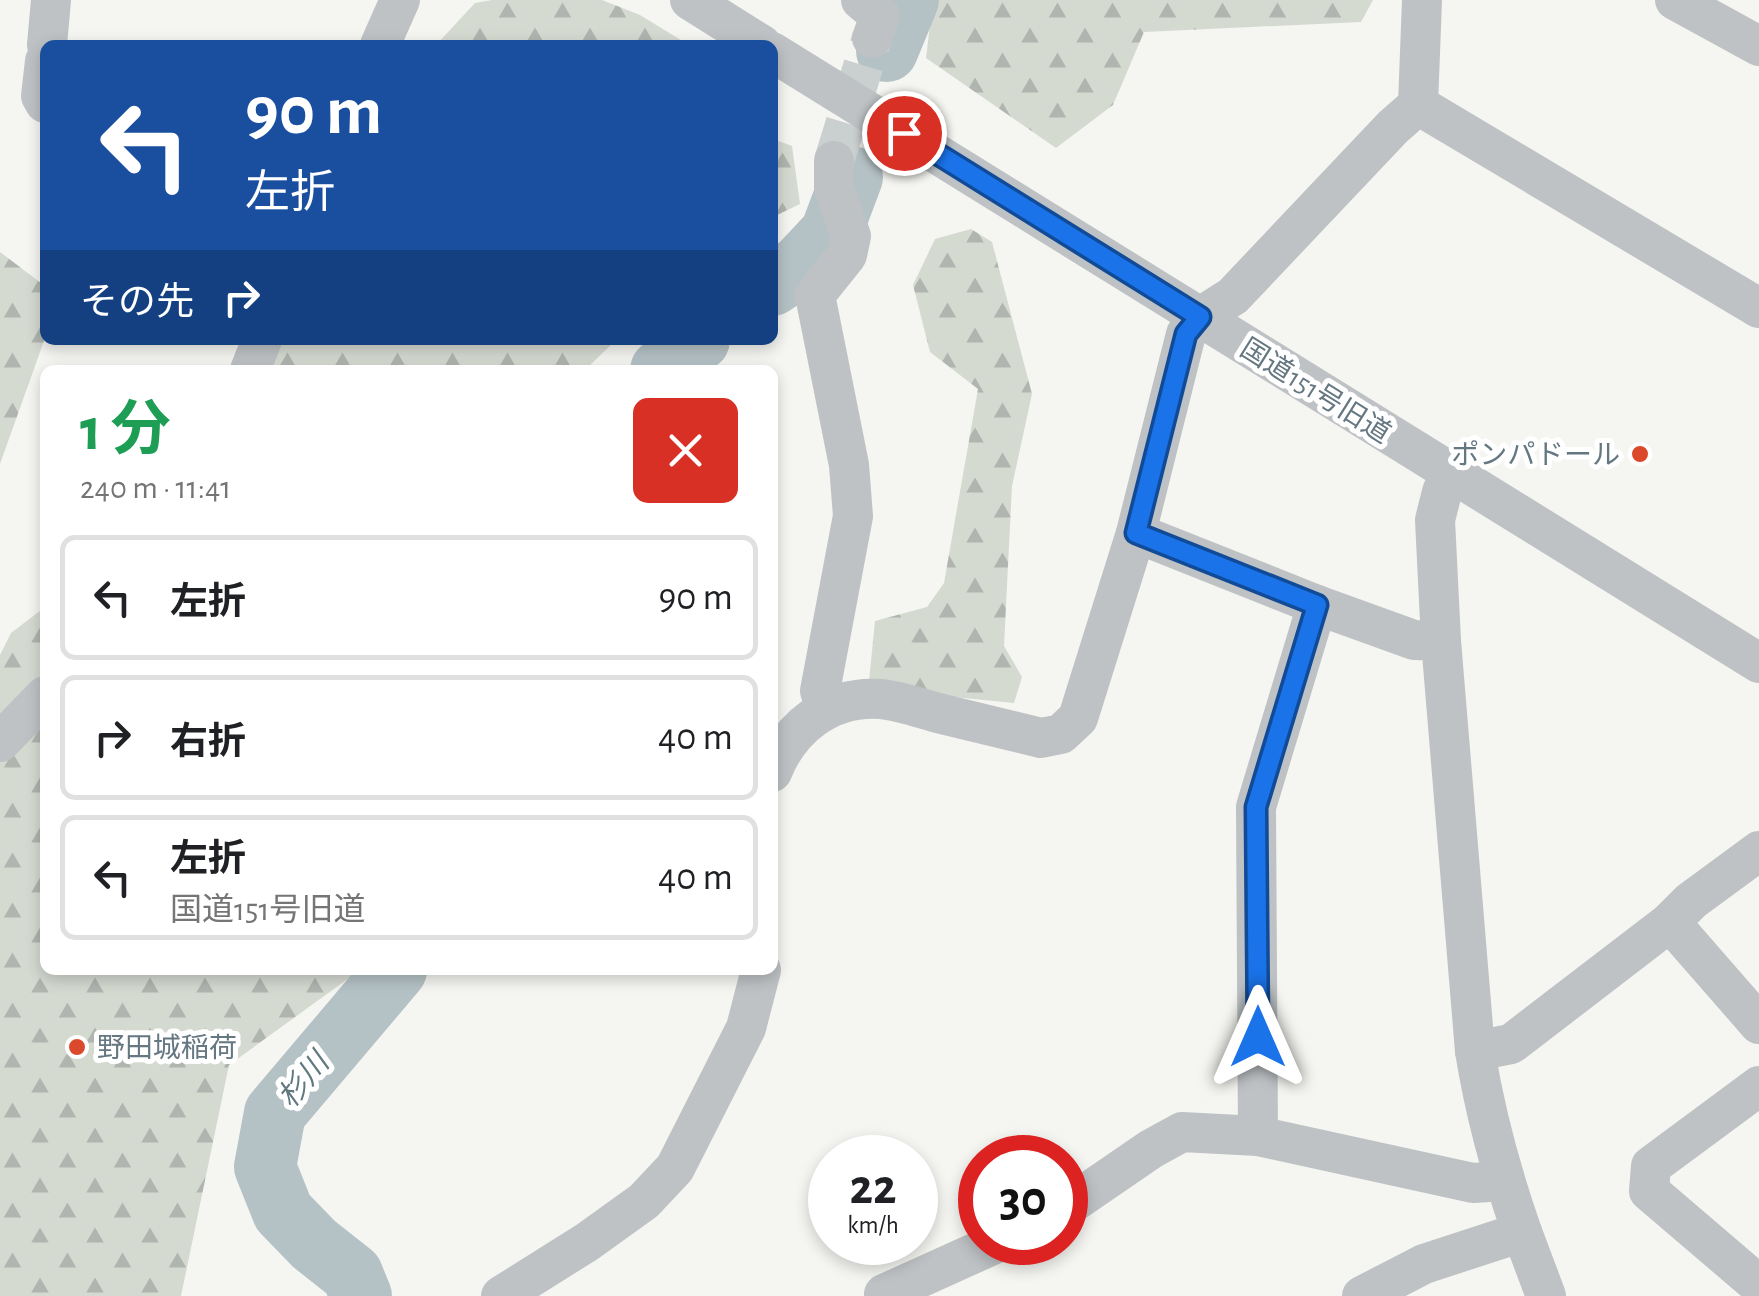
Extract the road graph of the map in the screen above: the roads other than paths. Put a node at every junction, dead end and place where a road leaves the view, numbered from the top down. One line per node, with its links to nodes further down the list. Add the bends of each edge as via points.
1 (51, 0): 8 (street)
2 (400, 0): 9 (street)
3 (690, 0): 10 (street)
4 (861, 0): 7 (street, via 880,16)
5 (1422, 0): 13 (street)
6 (1675, 0): 11 (street)
7 (872, 38)
8 (47, 40)
9 (382, 40)
10 (754, 40)
11 (1759, 46)
12 (778, 56): 16 (street, 国道151号旧道)
13 (1418, 105): 15 (street); 16 (street, via 1232,296)
14 (834, 175): 23 (street, via 851,236 848,254 815,296 853,516 820,692)
15 (1759, 308)
16 (1200, 317): 17 (street, 国道151号旧道); 18 (street, via 1186,334)
17 (1450, 473): 20 (street, via 1435,520); 21 (street, 国道151号旧道)
18 (1136, 533): 19 (street); 23 (street, via 1078,718 1061,734 1041,738 881,700)
19 (1317, 605): 20 (street, via 1414,640); 32 (street, via 1256,807)
20 (1441, 641): 30 (street)
21 (1759, 663)
22 (40, 701): 24 (street)
23 (826, 708): 25 (street, via 808,719)
24 (0, 742)
25 (778, 758)
26 (1759, 851): 27 (street)
27 (1670, 922): 29 (street); 30 (street, via 1511,1044)
28 (760, 975): 38 (street, via 746,1028 675,1168 644,1201)
29 (1759, 1024)
30 (1475, 1051): 33 (street)
31 (1759, 1086): 37 (street, via 1651,1166 1649,1191)
32 (1258, 1136): 33 (street, via 1473,1184); 34 (street, via 1182,1132)
33 (1504, 1181): 35 (street)
34 (1088, 1192)
35 (1522, 1232): 40 (street, via 1424,1264); 41 (street)
36 (958, 1261): 39 (street)
37 (1759, 1285)
38 (501, 1296)
39 (885, 1296)
40 (1362, 1296)
41 (1546, 1296)

